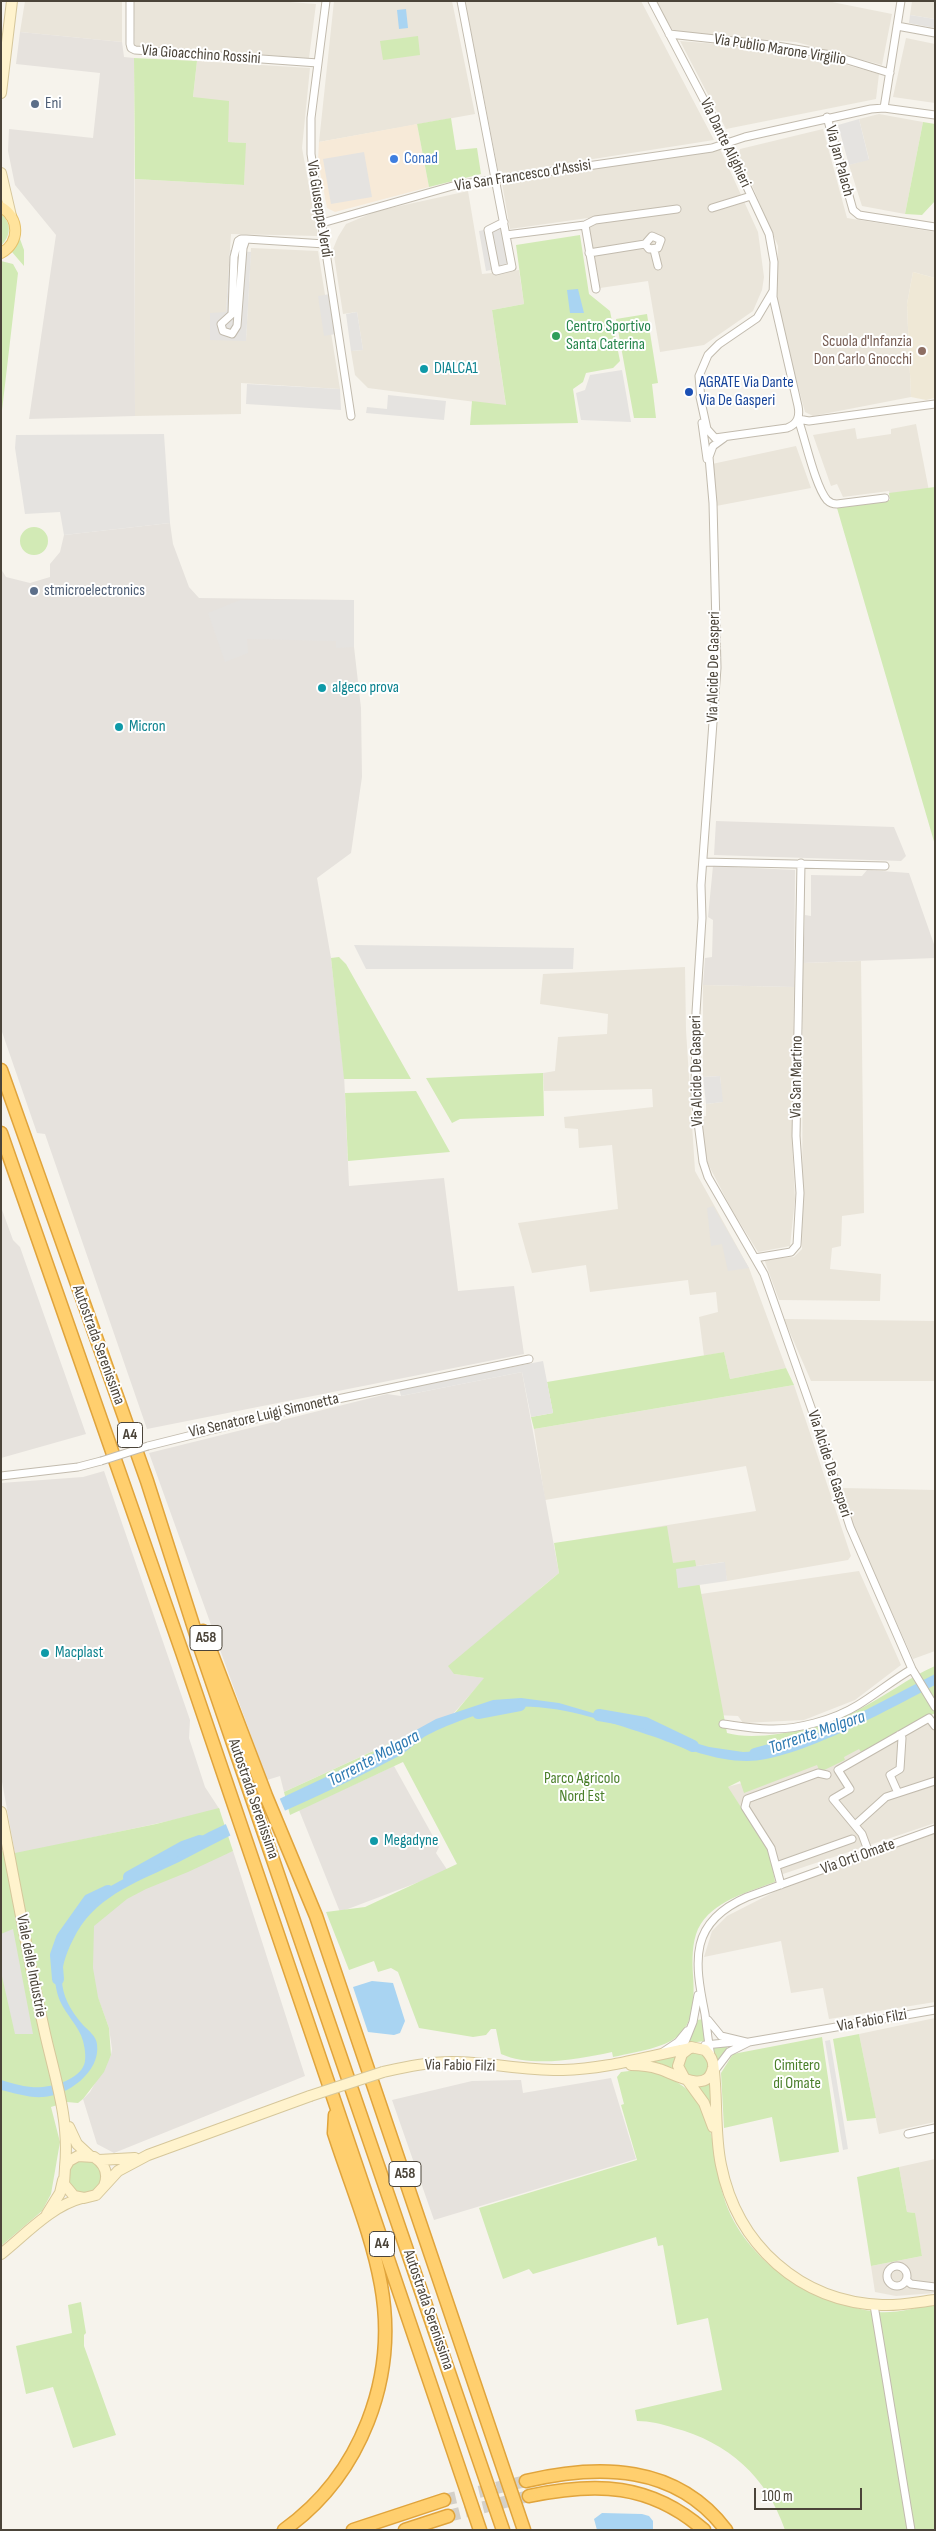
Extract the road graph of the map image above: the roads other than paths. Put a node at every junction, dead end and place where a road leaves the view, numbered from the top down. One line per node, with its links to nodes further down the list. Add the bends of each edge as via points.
1 (130, 1): 10 (street, Via Gioacchino Rossini, via 130,44 135,50)
2 (326, 1): 10 (street, Via Giuseppe Verdi)
3 (461, 1): 18 (street)
4 (652, 1): 9 (street, Via Dante Alighieri)
5 (901, 1): 7 (street)
6 (12, 4): 12 (street)
7 (897, 26): 8 (street); 11 (street)
8 (935, 33)
9 (669, 34): 11 (street, Via Publio Marone Virgilio, via 830,55); 16 (street, Via Dante Alighieri)
10 (318, 63): 25 (street, Via Giuseppe Verdi, via 310,144)
11 (890, 72): 13 (street)
12 (1, 93)
13 (884, 108): 14 (street, Via San Francesco d'Assisi); 15 (street, Via San Francesco d'Assisi)
14 (935, 115)
15 (827, 117): 16 (street, Via San Francesco d'Assisi); 27 (street, Via Jan Palach, via 853,210 859,216)
16 (726, 142): 18 (street, Via San Francesco d'Assisi, via 712,148); 19 (street, Via Dante Alighieri)
17 (1, 173): 23 (street)
18 (495, 180): 24 (street); 25 (street, Via San Francesco d'Assisi, via 456,185)
19 (751, 196): 21 (street); 37 (street, Via Dante Alighieri, via 771,243)
20 (1, 207): 23 (main road)
21 (712, 208)
22 (678, 209): 26 (street, via 595,220)
23 (11, 216): 33 (main road, via 16,226 15,238)
24 (504, 222): 28 (street); 28 (street, via 488,230 496,271 512,267)
25 (322, 223): 30 (street, Via Giuseppe Verdi)
26 (585, 225): 28 (street); 34 (street)
27 (935, 227)
28 (506, 235)
29 (246, 240): 29 (street, via 238,241 234,257 232,314 221,324 222,332 227,334 232,334 237,326 242,248); 30 (street)
30 (324, 244): 42 (street, Via Giuseppe Verdi)
31 (645, 244): 32 (street); 32 (street, via 652,236 657,237 660,244); 34 (street)
32 (654, 250): 35 (street)
33 (1, 253)
34 (589, 253): 36 (street)
35 (658, 266)
36 (596, 289)
37 (773, 291): 38 (street, Via Dante Alighieri); 39 (street, Via Dante Alighieri)
38 (763, 311): 39 (street, via 772,314); 40 (street, Via Dante Alighieri, via 755,321 710,352 700,373)
39 (779, 327): 43 (street, Via Dante Alighieri, via 798,406)
40 (700, 397): 44 (street, Via Dante Alighieri, via 708,432 715,438); 45 (street, Via Dante Alighieri)
41 (935, 404): 43 (street, via 810,421)
42 (351, 416)
43 (798, 419): 44 (street, via 790,427); 46 (street, Via Dante Alighieri, via 826,499 837,504)
44 (724, 438): 45 (street, Via Alcide De Gasperi, via 711,448)
45 (709, 466): 47 (street, Via Alcide De Gasperi, via 713,503 717,668)
46 (885, 498)
47 (703, 862): 48 (street); 52 (street, Via Alcide De Gasperi, via 696,1012 697,1120 706,1174)
48 (801, 863): 49 (street); 52 (street, Via San Martino, via 796,1136 800,1193 796,1245 791,1252)
49 (885, 866)
50 (1, 1070): 55 (highway, Autostrada Serenissima / A4)
51 (1, 1133): 82 (highway, Autostrada Serenissima / A4)
52 (755, 1258): 56 (street, Via Alcide De Gasperi, via 767,1282 850,1527)
53 (529, 1359): 54 (street, Via Senatore Luigi Simonetta, bridge, via 328,1401 78,1467)
54 (1, 1476)
55 (147, 1481): 107 (highway, Autostrada Serenissima / A4); 108 (highway, A58, via 266,1796 316,1916)
56 (914, 1672): 57 (street, Via Alcide De Gasperi); 58 (street, via 887,1683 857,1706 821,1720 770,1730)
57 (934, 1705)
58 (723, 1724)
59 (935, 1726): 60 (street, via 928,1718)
60 (899, 1734): 63 (street, via 902,1738 900,1769 890,1775); 65 (street, via 838,1770 850,1789 833,1799)
61 (828, 1774): 69 (street, via 818,1773 745,1802 771,1848)
62 (935, 1781): 63 (street)
63 (898, 1793): 65 (street, via 886,1798)
64 (1, 1812): 83 (street, Viale delle Industrie)
65 (855, 1825): 68 (street)
66 (935, 1829): 68 (street, Via Orti Omate)
67 (852, 1839): 69 (street, Via Orti Omate)
68 (869, 1853): 70 (street, Via Orti Omate)
69 (776, 1866): 70 (street)
70 (781, 1885): 71 (street, Via Orti Omate, via 738,1901 713,1918 703,1933 698,1950)
71 (699, 1988): 72 (street, Via Orti Omate); 74 (street, Via Orti Omate)
72 (703, 2007): 75 (street, Via Fabio Filzi, via 716,2032); 76 (street, Via Orti Omate)
73 (935, 2010): 75 (street, Via Fabio Filzi)
74 (693, 2022): 77 (street, Via Orti Omate); 78 (street, Via Orti Omate, via 678,2042)
75 (746, 2042): 76 (street, Via Fabio Filzi); 80 (street, Via Fabio Filzi)
76 (709, 2044): 77 (street, Via Fabio Filzi); 80 (street, Via Orti Omate)
77 (687, 2050): 78 (street, Via Fabio Filzi); 80 (street, via 705,2050); 81 (street, via 678,2070)
78 (661, 2053): 79 (street, Via Fabio Filzi)
79 (615, 2065): 81 (street, Via Fabio Filzi, via 652,2067); 87 (street, Via Fabio Filzi, bridge, via 554,2070 446,2062 383,2072)
80 (712, 2068): 81 (street, via 697,2082); 86 (street)
81 (687, 2080): 86 (street, via 706,2106)
82 (336, 2107): 103 (highway, via 334,2133 381,2284 384,2356 374,2405 354,2452 320,2498); 106 (highway, Autostrada Serenissima / A4)
83 (65, 2120): 88 (street, Viale delle Industrie, via 74,2140); 89 (street, Viale delle Industrie)
84 (935, 2128): 85 (street)
85 (908, 2134)
86 (717, 2140): 98 (street, via 724,2178 736,2211 768,2257 792,2277 819,2292 841,2300)
87 (148, 2155): 88 (street, via 116,2161); 91 (street, via 118,2170)
88 (94, 2158): 89 (street, via 76,2157); 91 (street, via 105,2171)
89 (65, 2168): 90 (street)
90 (63, 2180): 92 (street, via 70,2192); 93 (street, via 60,2194)
91 (104, 2186): 92 (street, via 96,2195)
92 (82, 2198): 93 (street)
93 (44, 2219): 94 (street)
94 (1, 2254)
95 (906, 2280): 96 (street, via 911,2284)
96 (935, 2287)
97 (935, 2300): 98 (street)
98 (874, 2305): 111 (street)
99 (526, 2481): 110 (highway, via 569,2472 603,2470 654,2478 692,2497 718,2518)
100 (529, 2496): 109 (highway, via 587,2487 617,2488 667,2505)
101 (444, 2500): 104 (highway)
102 (448, 2516): 105 (highway)
103 (284, 2530)
104 (353, 2530)
105 (405, 2530)
106 (480, 2530)
107 (503, 2530)
108 (524, 2530)
109 (704, 2530)
110 (726, 2530)
111 (911, 2530)

